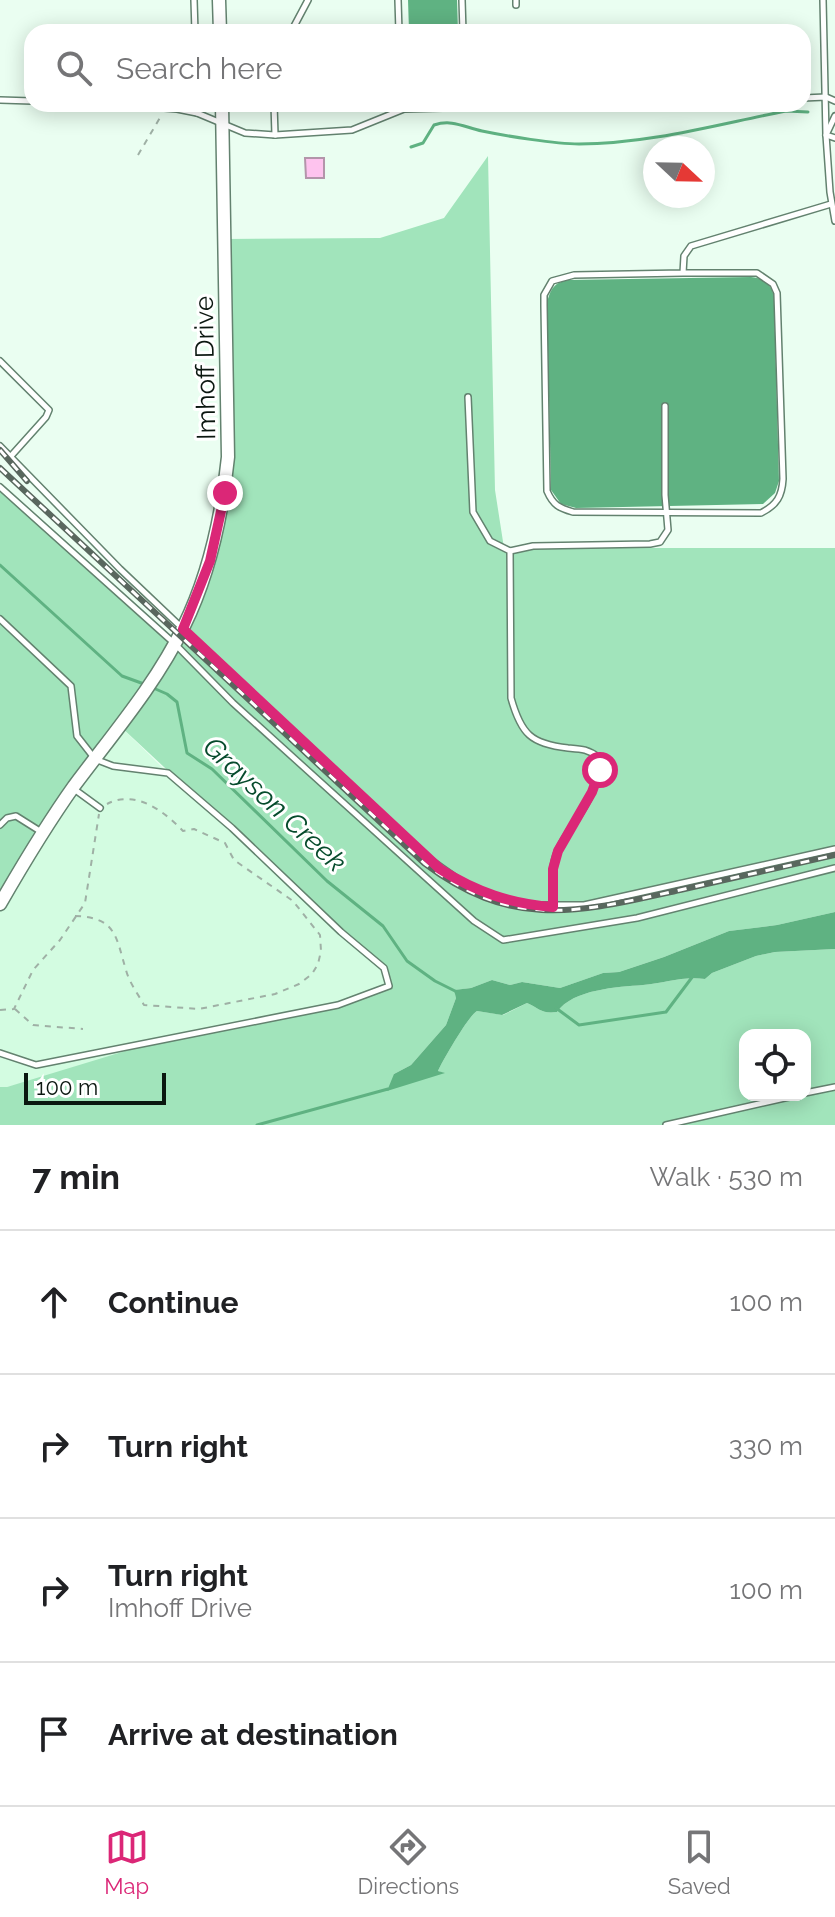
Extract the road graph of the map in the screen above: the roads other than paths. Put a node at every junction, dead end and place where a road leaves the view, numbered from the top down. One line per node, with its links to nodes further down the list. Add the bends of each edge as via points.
1 (194, 0): 7 (lane)
2 (219, 0): 8 (street)
3 (308, 0): 9 (lane)
4 (398, 0): 10 (lane)
5 (462, 0): 11 (lane)
6 (823, 0): 12 (lane)
7 (195, 24)
8 (220, 24)
9 (295, 24)
10 (399, 24)
11 (463, 24)
12 (826, 97): 13 (lane); 16 (lane); 25 (lane)
13 (811, 98)
14 (0, 100): 15 (lane)
15 (24, 101)
16 (835, 101)
17 (191, 112): 21 (lane)
18 (222, 112): 23 (street, Imhoff Drive)
19 (274, 112): 24 (lane)
20 (397, 112): 24 (lane, via 352,130)
21 (197, 113): 23 (lane)
22 (835, 116): 25 (lane)
23 (222, 125): 24 (lane); 39 (street, Imhoff Drive, via 228,457 210,561)
24 (275, 135)
25 (826, 135): 26 (lane); 27 (lane)
26 (835, 138)
27 (831, 204): 28 (lane); 29 (lane, via 691,246)
28 (835, 221)
29 (683, 273): 36 (lane, via 757,273 773,284 783,479 779,499 761,513); 36 (lane, via 562,276 544,295 551,502 573,512)
30 (0, 361): 34 (lane, via 49,410)
31 (468, 397): 37 (lane, via 473,512 490,541)
32 (665, 406): 36 (lane)
33 (0, 446): 34 (lane)
34 (11, 456): 39 (lane)
35 (0, 487): 40 (lane)
36 (666, 512): 37 (lane, via 668,530 660,542)
37 (510, 551): 51 (lane, via 511,698 517,719 527,735 543,744 588,750 598,757 600,770 558,851)
38 (0, 619): 41 (lane, via 71,686 77,736)
39 (183, 629): 40 (street, Imhoff Drive); 51 (lane, via 440,869 483,893)
40 (173, 647): 41 (street, Imhoff Drive); 49 (lane, via 463,911 503,940 637,918)
41 (95, 759): 42 (street, Imhoff Drive); 52 (lane, via 168,773 384,968 389,986 338,1005 36,1065)
42 (73, 788): 43 (lane); 47 (street, Imhoff Drive)
43 (100, 808)
44 (0, 813): 45 (lane)
45 (7, 818): 46 (lane); 47 (lane, via 16,816)
46 (0, 825)
47 (43, 833): 50 (street, Imhoff Drive)
48 (835, 849): 51 (lane, via 617,899)
49 (835, 868)
50 (0, 904)
51 (553, 907)
52 (0, 1053)
53 (835, 1087): 54 (lane)
54 (811, 1092)
55 (772, 1101): 56 (lane)
56 (666, 1125)

